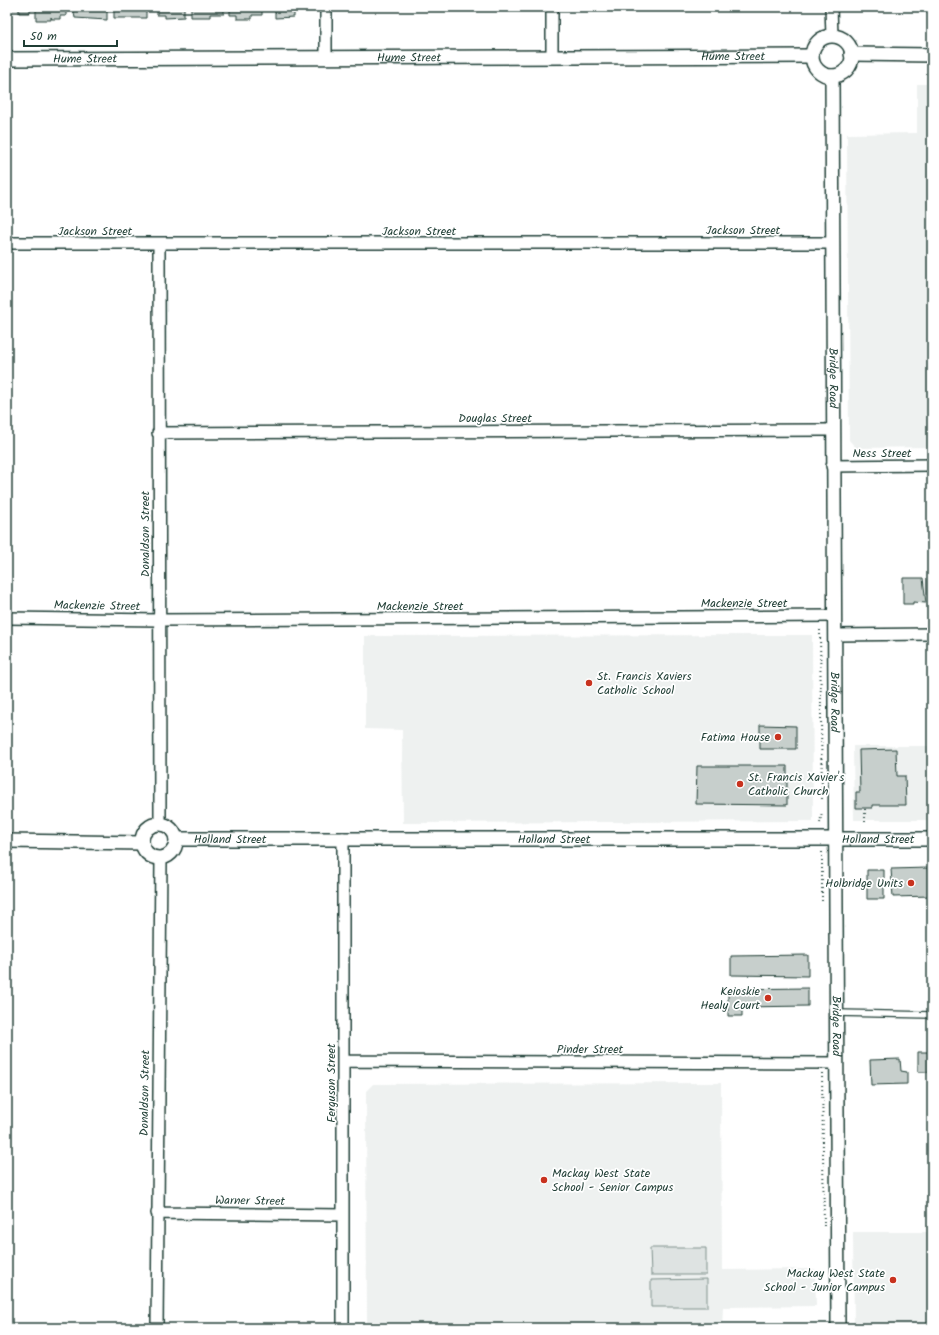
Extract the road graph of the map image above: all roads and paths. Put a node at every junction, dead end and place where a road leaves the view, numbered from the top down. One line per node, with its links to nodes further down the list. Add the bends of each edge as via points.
1 (326, 7): 8 (street)
2 (552, 7): 9 (street)
3 (831, 7): 4 (street)
4 (832, 36): 5 (street, via 843,40); 7 (street, via 814,46)
5 (851, 54): 6 (street); 11 (street, via 848,68)
6 (932, 55)
7 (812, 56): 9 (street, Hume Street); 11 (street, via 814,66 819,71)
8 (326, 57): 9 (street, Hume Street); 10 (street, Hume Street)
9 (552, 57)
10 (7, 58)
11 (832, 76): 13 (street, Bridge Road)
12 (7, 243): 14 (street, Jackson Street)
13 (832, 243): 14 (street, Jackson Street); 15 (street, Bridge Road)
14 (159, 244): 16 (street, Donaldson Street)
15 (832, 430): 16 (street, Douglas Street); 18 (street, Bridge Road)
16 (158, 433): 21 (street, Donaldson Street)
17 (932, 465): 18 (street, Ness Street)
18 (832, 466): 19 (street, Bridge Road)
19 (834, 616): 21 (street, Mackenzie Street); 24 (street, Bridge Road)
20 (7, 618): 21 (street, Mackenzie Street)
21 (158, 620): 29 (street, Donaldson Street)
22 (820, 630): 26 (path)
23 (932, 634): 24 (street)
24 (834, 635): 33 (street, Bridge Road)
25 (865, 808): 28 (path)
26 (820, 822): 27 (path); 30 (path)
27 (824, 822)
28 (865, 822)
29 (160, 823): 32 (street, via 172,828); 36 (street, via 148,828)
30 (821, 827)
31 (343, 838): 32 (street, Holland Street); 33 (street, Holland Street); 40 (street, Ferguson Street)
32 (177, 839): 37 (street, via 172,854)
33 (835, 839): 34 (street, Holland Street); 38 (street, Bridge Road)
34 (932, 839)
35 (7, 841): 36 (street)
36 (142, 842): 37 (street, via 149,855)
37 (160, 858): 43 (street, Donaldson Street)
38 (836, 1013): 39 (lane); 41 (street, Bridge Road)
39 (932, 1014)
40 (344, 1061): 41 (street, Pinder Street); 44 (street, Ferguson Street)
41 (837, 1063): 48 (street, Bridge Road)
42 (822, 1077): 45 (path)
43 (157, 1213): 44 (street, Warner Street); 46 (street, Donaldson Street)
44 (344, 1215): 47 (street, Ferguson Street)
45 (824, 1234)
46 (157, 1328)
47 (343, 1328)
48 (838, 1328)

